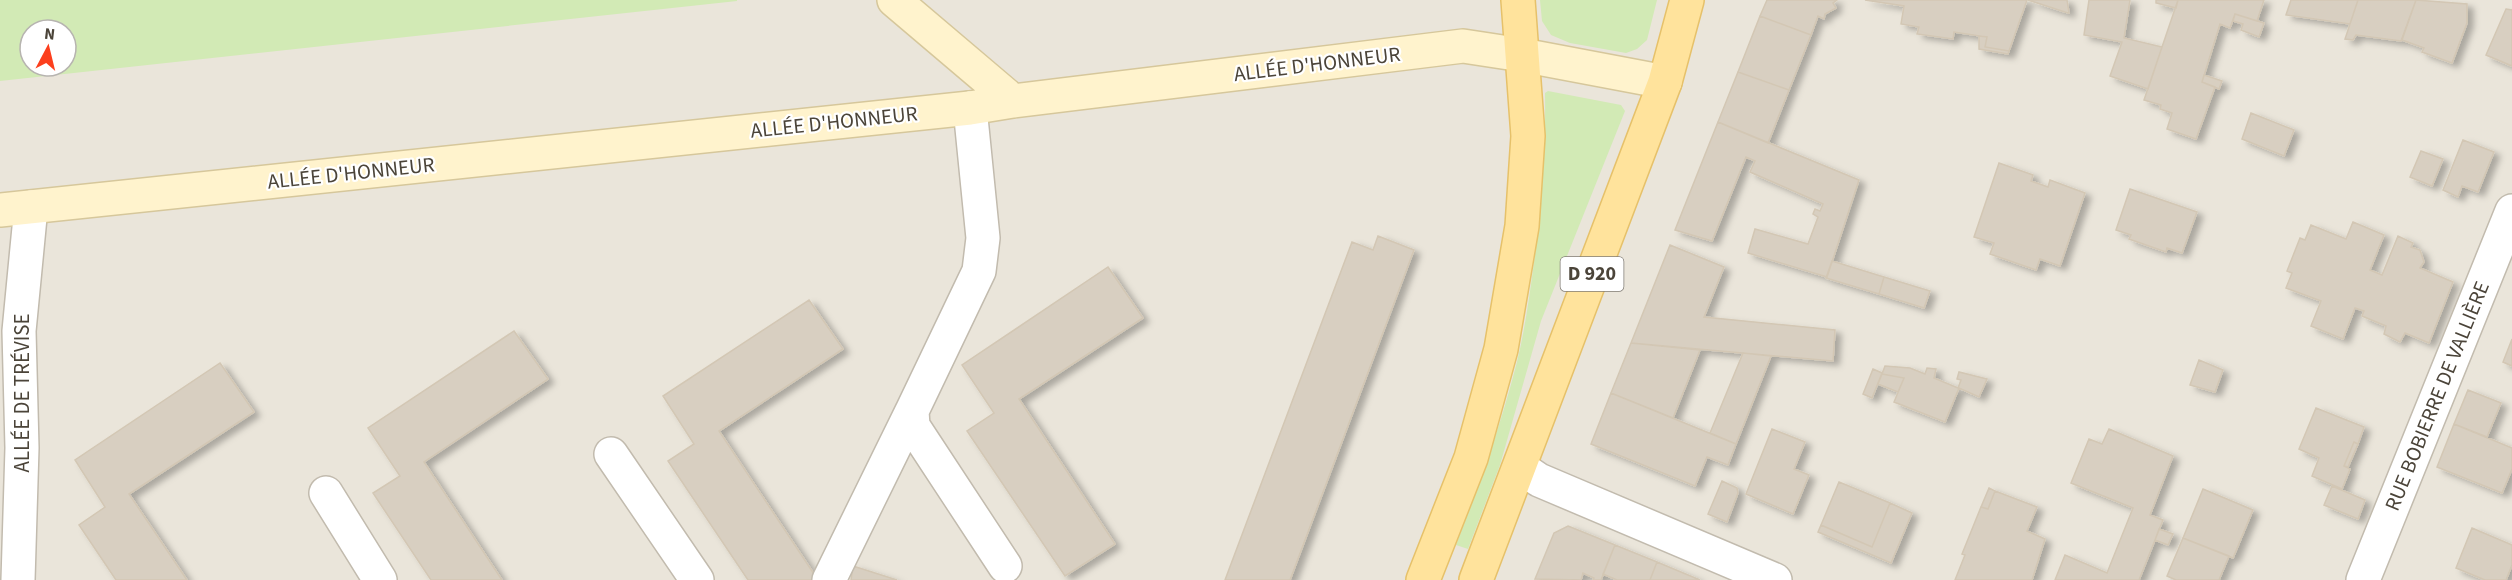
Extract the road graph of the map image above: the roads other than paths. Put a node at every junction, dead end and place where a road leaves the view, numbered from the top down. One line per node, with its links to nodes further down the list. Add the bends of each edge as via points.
1 (894, 0): 6 (main road)
2 (1518, 0): 4 (main road)
3 (1688, 0): 5 (main road, D 920)
4 (1522, 55): 5 (main road, ALLÉE D'HONNEUR); 6 (main road, ALLÉE D'HONNEUR, via 1463,46); 19 (main road, via 1528,136 1522,226 1501,349 1471,458)
5 (1665, 82): 12 (main road, D 920)
6 (1013, 100): 7 (main road, ALLÉE D'HONNEUR)
7 (970, 108): 8 (main road, ALLÉE D'HONNEUR); 10 (street, via 983,238 979,271)
8 (16, 208): 15 (street, ALLÉE DE TRÉVISE, via 22,448)
9 (2512, 211): 22 (street, RUE BOBIERRE DE VALLIÈRE)
10 (912, 411): 14 (street, via 913,426); 18 (street)
11 (611, 454): 17 (street)
12 (1520, 467): 20 (main road, D 920); 21 (street, via 1539,480)
13 (326, 494): 16 (street)
14 (1005, 566)
15 (18, 580)
16 (380, 580)
17 (697, 580)
18 (829, 580)
19 (1423, 580)
20 (1476, 580)
21 (1775, 580)
22 (2363, 580)

